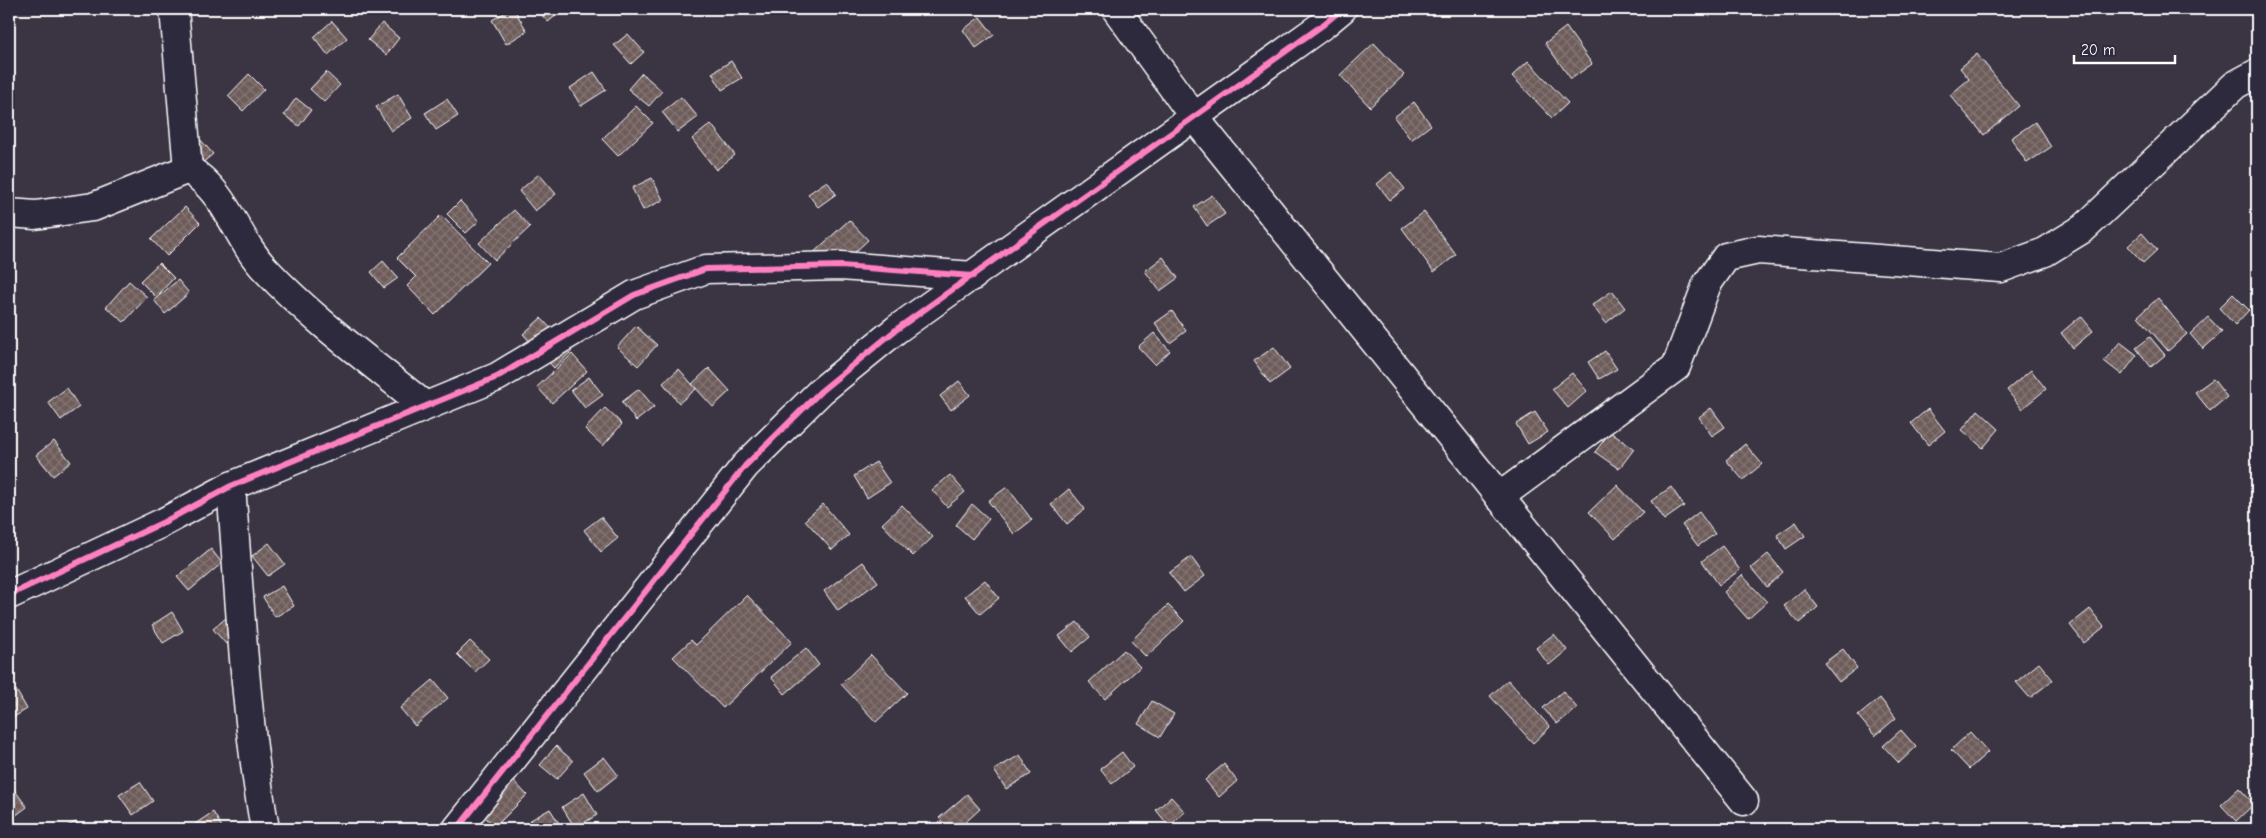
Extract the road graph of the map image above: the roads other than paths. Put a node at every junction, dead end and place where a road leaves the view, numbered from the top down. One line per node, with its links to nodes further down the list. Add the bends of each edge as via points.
1 (174, 9): 6 (street)
2 (1116, 9): 5 (street)
3 (1342, 9): 5 (street)
4 (2257, 73): 11 (street, via 2235,84 2084,228 2045,252 2001,268 1758,250 1726,257 1707,284 1676,366)
5 (1194, 117): 8 (street); 11 (street)
6 (188, 169): 7 (street, via 93,206 35,215); 9 (street, via 201,177 219,196 249,250 276,280)
7 (9, 213)
8 (973, 276): 9 (street, via 841,266 706,269 634,295 498,376); 15 (street, via 897,329 821,391 744,466)
9 (425, 406): 10 (street)
10 (231, 486): 12 (street, via 164,522); 14 (street, via 249,710)
11 (1499, 497): 13 (street)
12 (9, 595)
13 (1744, 801)
14 (265, 829)
15 (457, 829)

